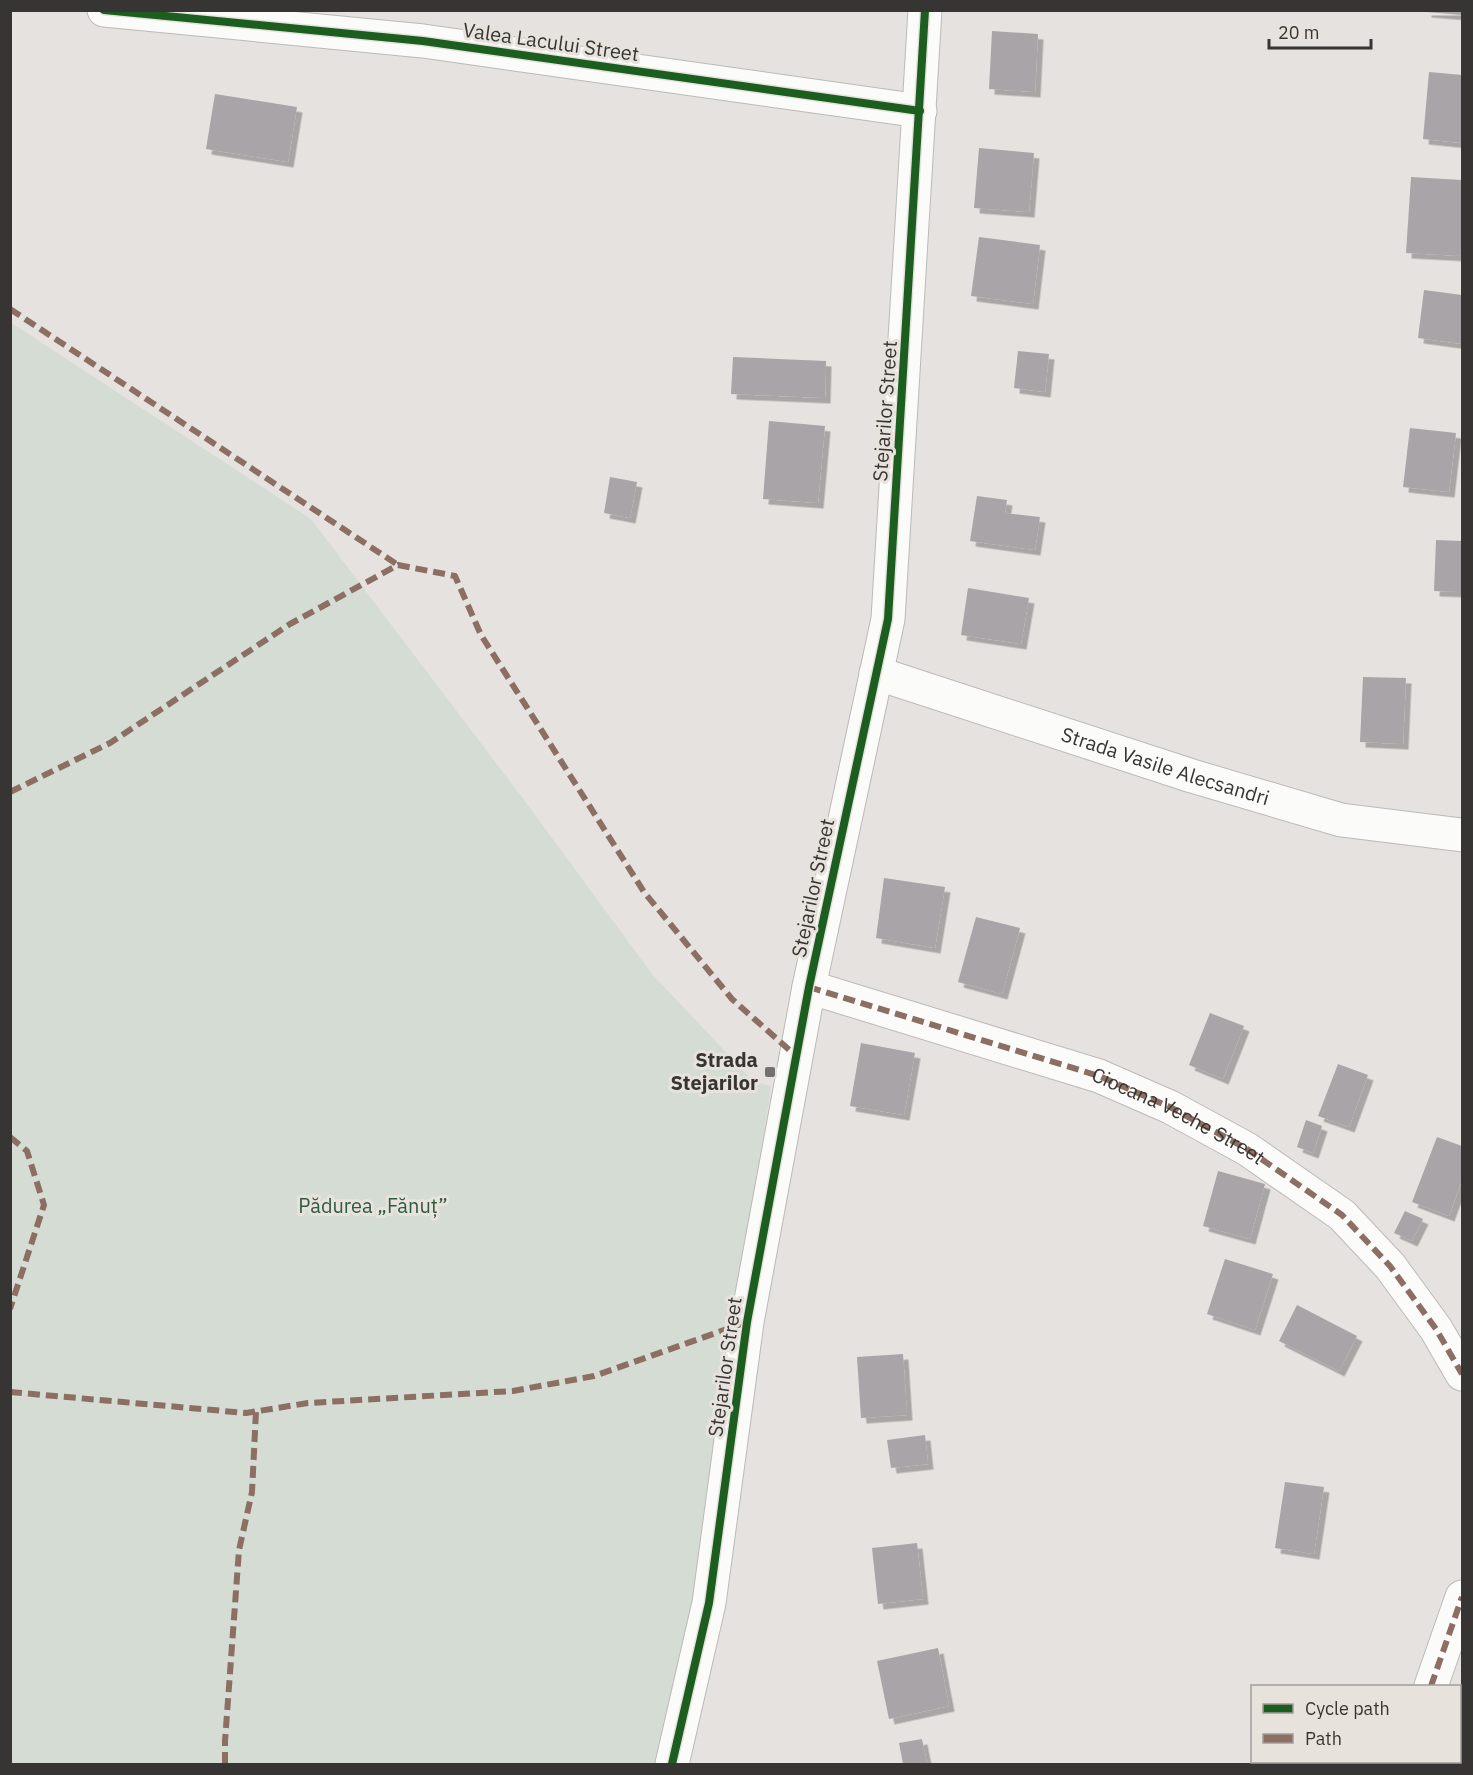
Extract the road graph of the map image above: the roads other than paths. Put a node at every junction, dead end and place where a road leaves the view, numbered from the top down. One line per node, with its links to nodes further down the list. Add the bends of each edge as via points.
1 (104, 10): 3 (street, Valea Lacului Street, via 423,40)
2 (925, 10): 3 (street, Stejarilor Street)
3 (920, 111): 4 (street, Stejarilor Street, via 888,620)
4 (876, 673): 5 (street, Strada Vasile Alecsandri, via 1341,820); 6 (street, Stejarilor Street)
5 (1462, 835)
6 (809, 987): 7 (street, Ciocana Veche Street, via 1099,1076 1170,1107 1247,1149 1342,1215 1390,1266 1436,1329); 10 (street, Stejarilor Street, via 747,1322 710,1603)
7 (1462, 1374)
8 (1462, 1597): 9 (street)
9 (1431, 1685)
10 (672, 1764)

